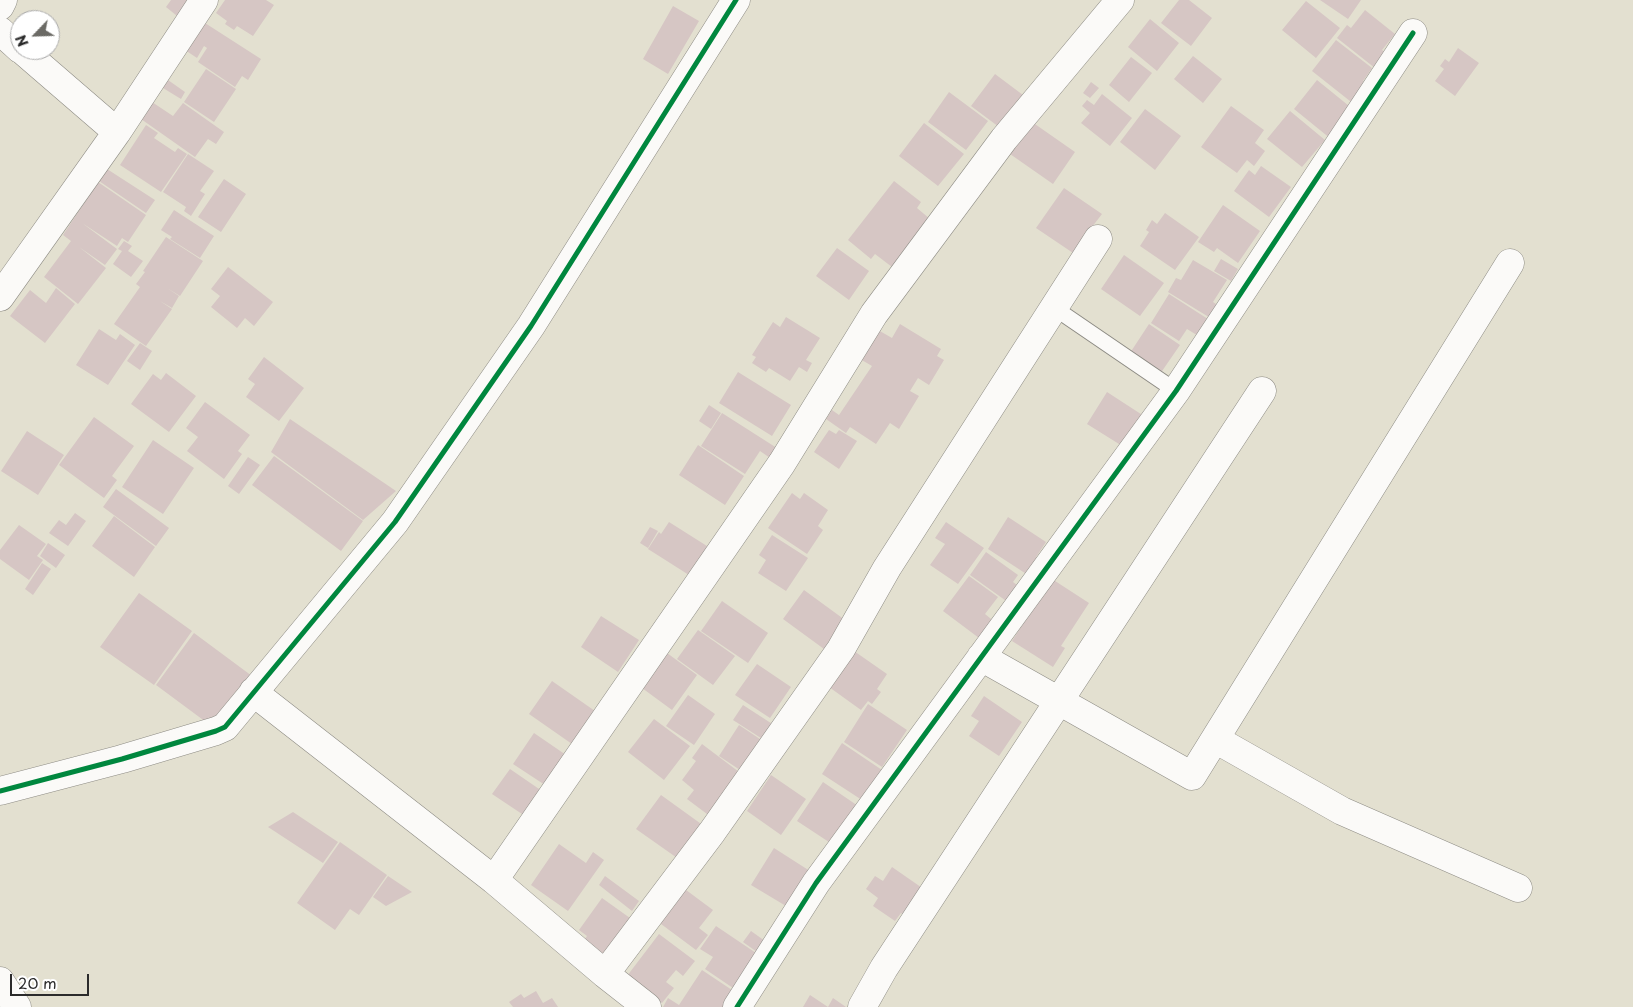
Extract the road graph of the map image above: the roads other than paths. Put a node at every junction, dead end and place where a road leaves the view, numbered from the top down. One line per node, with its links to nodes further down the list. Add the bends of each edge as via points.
1 (3, 0): 5 (street)
2 (204, 0): 10 (street)
3 (736, 0): 18 (street, via 531,326 395,522)
4 (1120, 0): 22 (street, via 1004,139 874,314 782,463)
5 (0, 6)
6 (0, 31): 8 (street)
7 (1413, 33): 15 (street)
8 (10, 40)
9 (34, 60): 10 (street)
10 (117, 132): 13 (street)
11 (1098, 239): 14 (street)
12 (1510, 263): 20 (street)
13 (0, 297)
14 (1053, 307): 15 (lane); 24 (street, via 887,568 841,648 712,832)
15 (1176, 391): 17 (street)
16 (1262, 391): 19 (street)
17 (981, 657): 19 (street); 28 (street, via 816,883)
18 (253, 692): 21 (street, via 225,727 216,731); 22 (street)
19 (1059, 702): 20 (street, via 1192,776); 29 (street, via 884,968)
20 (1215, 738): 23 (street, via 1342,811)
21 (0, 791)
22 (494, 880): 24 (street)
23 (1518, 888)
24 (605, 974): 26 (street)
25 (0, 981): 27 (street)
26 (641, 1005)
27 (17, 1007)
28 (737, 1007)
29 (862, 1007)

